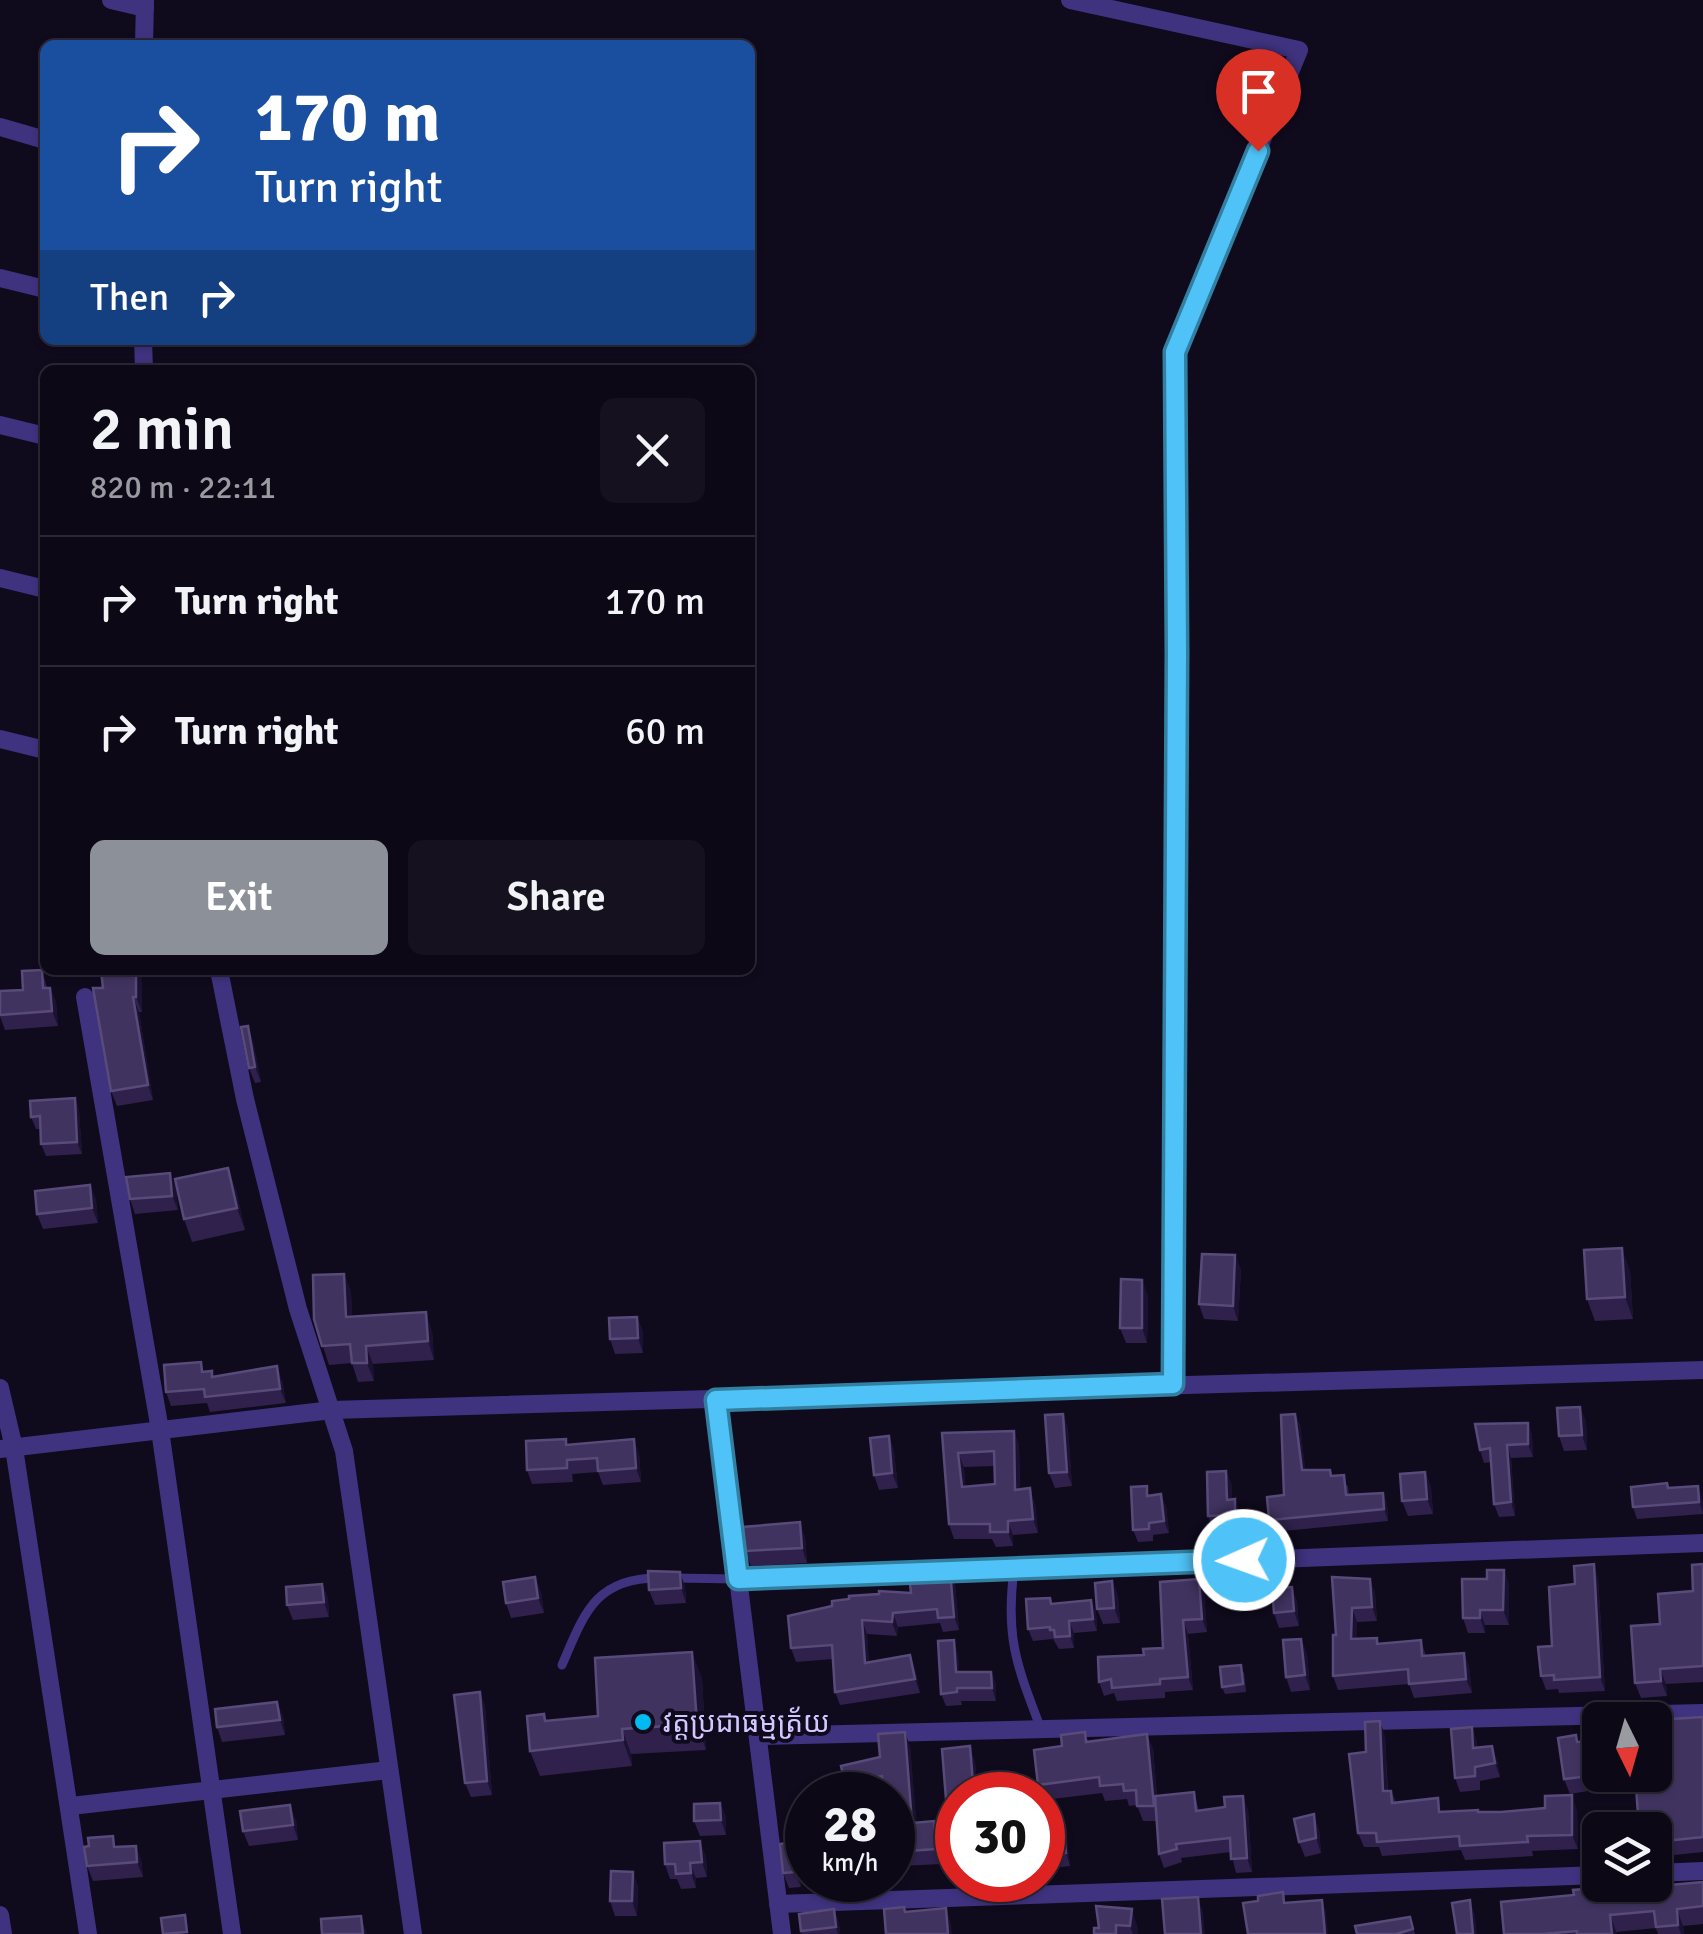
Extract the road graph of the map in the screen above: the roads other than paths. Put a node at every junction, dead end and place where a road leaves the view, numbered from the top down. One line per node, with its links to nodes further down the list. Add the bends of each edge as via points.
1 (110, 0): 3 (street)
2 (1070, 0): 18 (street, via 1299,50 1175,352)
3 (145, 4): 4 (street)
4 (144, 40)
5 (0, 127): 6 (street)
6 (40, 139)
7 (0, 278): 8 (street)
8 (40, 289)
9 (0, 425): 10 (street)
10 (40, 435)
11 (0, 578): 12 (street)
12 (40, 587)
13 (0, 739): 14 (street)
14 (40, 749)
15 (220, 975): 21 (street, via 293,1290)
16 (84, 997): 22 (street)
17 (1703, 1370): 18 (street)
18 (1173, 1384): 20 (street)
19 (0, 1388): 23 (street)
20 (716, 1400): 21 (street); 26 (street)
21 (332, 1410): 22 (street); 31 (street, via 344,1451)
22 (160, 1430): 23 (street); 32 (street)
23 (7, 1449): 33 (street)
24 (1703, 1543): 25 (street)
25 (1014, 1569): 26 (street); 29 (lane, via 1014,1658)
26 (738, 1579): 27 (lane, via 629,1578 582,1617); 30 (street)
27 (562, 1665)
28 (1703, 1713): 29 (street)
29 (1041, 1729): 30 (street)
30 (758, 1736): 37 (street)
31 (389, 1770): 32 (street); 42 (street)
32 (212, 1792): 33 (street); 41 (street)
33 (71, 1806): 40 (street)
34 (1703, 1871): 35 (street)
35 (1672, 1872)
36 (1582, 1876): 37 (street)
37 (778, 1904): 43 (street)
38 (0, 1915): 39 (street)
39 (3, 1934)
40 (88, 1934)
41 (232, 1934)
42 (413, 1934)
43 (782, 1934)

